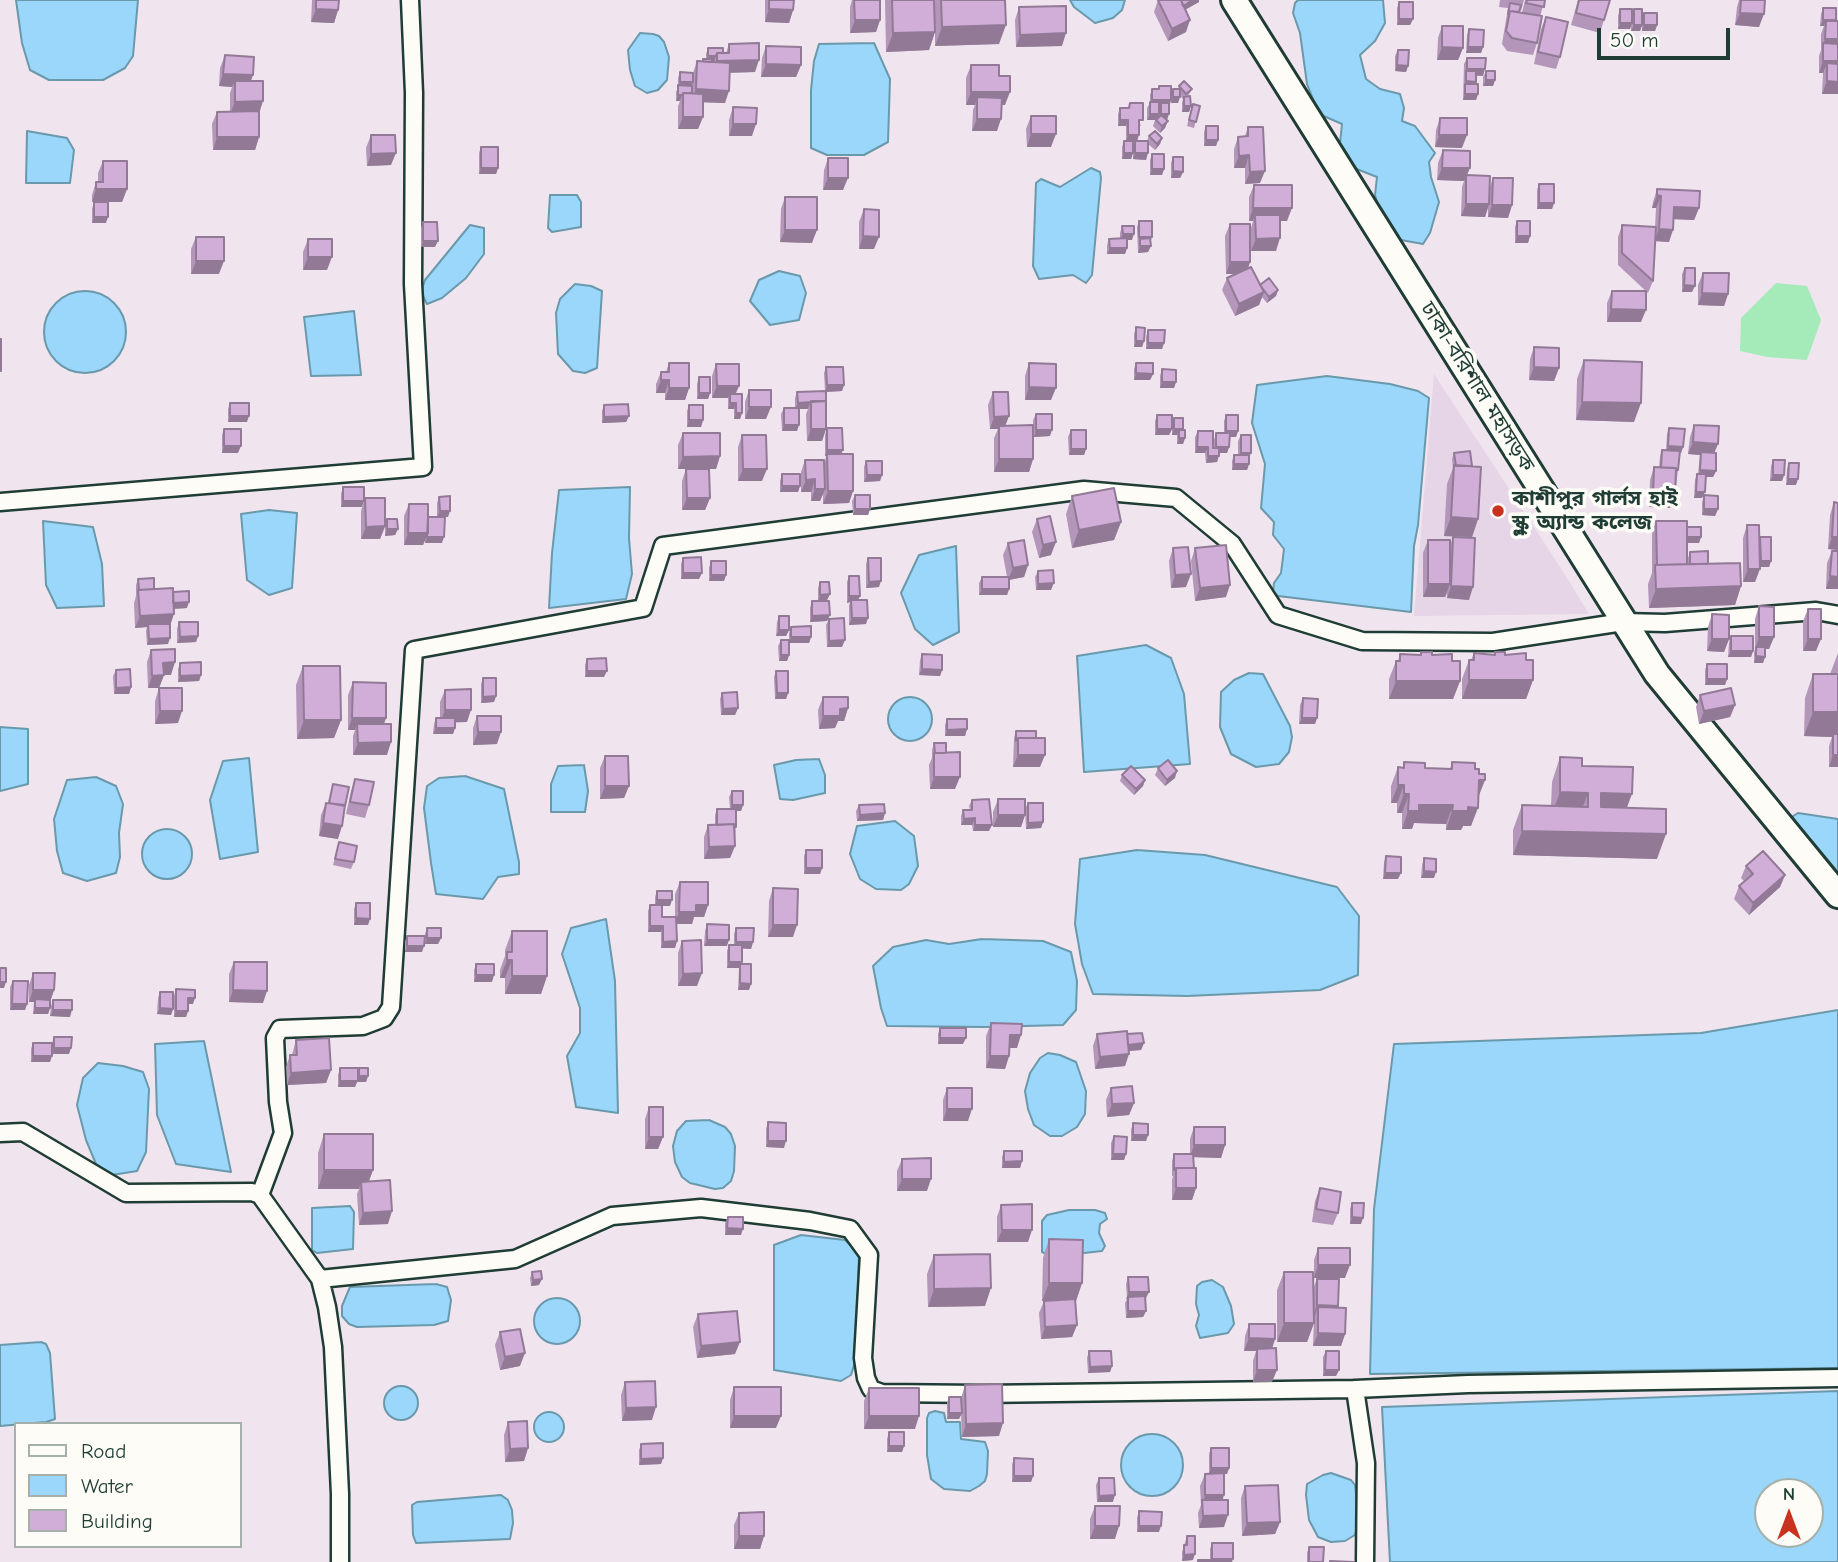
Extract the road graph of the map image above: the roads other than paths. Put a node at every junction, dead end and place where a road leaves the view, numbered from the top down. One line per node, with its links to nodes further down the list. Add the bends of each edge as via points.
1 (410, 0): 3 (street, via 415,93 413,284 423,467)
2 (1234, 0): 5 (highway, ঢাকা-বরিশাল মহাসড়ক)
3 (0, 502)
4 (1838, 615): 5 (street, via 1816,611)
5 (1623, 622): 6 (highway, ঢাকা-বরিশাল মহাসড়ক, via 1657,674); 8 (street, via 1493,642 1362,641 1278,615 1232,544 1176,498 1084,490 663,546 643,608 414,650 391,1007 384,1018 363,1026 280,1029 275,1038 283,1133)
6 (1838, 895)
7 (0, 1133): 8 (street, via 23,1132 126,1193)
8 (260, 1195): 9 (street)
9 (320, 1279): 11 (street, via 515,1259 612,1216 714,1210 850,1229 869,1255 863,1357 866,1378 871,1389 883,1393); 12 (street, via 333,1347)
10 (1838, 1378): 11 (street)
11 (1355, 1389): 13 (street, via 1366,1462)
12 (340, 1562)
13 (1365, 1562)

